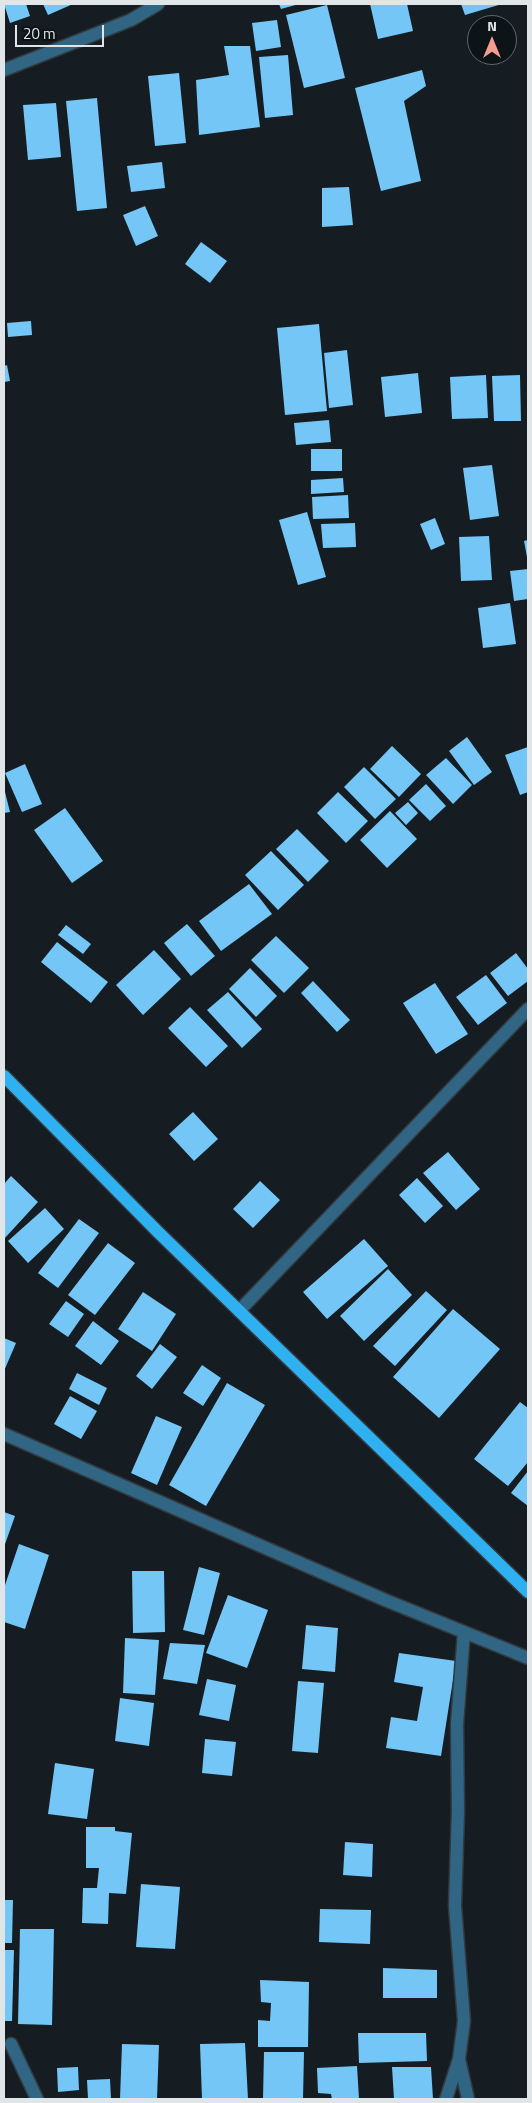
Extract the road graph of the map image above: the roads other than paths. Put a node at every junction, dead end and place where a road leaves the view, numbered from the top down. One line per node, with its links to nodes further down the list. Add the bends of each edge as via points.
1 (158, 4): 2 (street, via 131,20)
2 (4, 70)
3 (528, 1009): 5 (street)
4 (4, 1076): 5 (main road)
5 (239, 1311): 7 (main road)
6 (4, 1434): 8 (street)
7 (528, 1592)
8 (464, 1632): 9 (street); 11 (street, via 457,1724 455,1906 464,2022)
9 (528, 1658)
10 (11, 2044): 12 (street)
11 (459, 2059): 13 (street); 14 (street)
12 (37, 2099)
13 (446, 2099)
14 (468, 2099)

